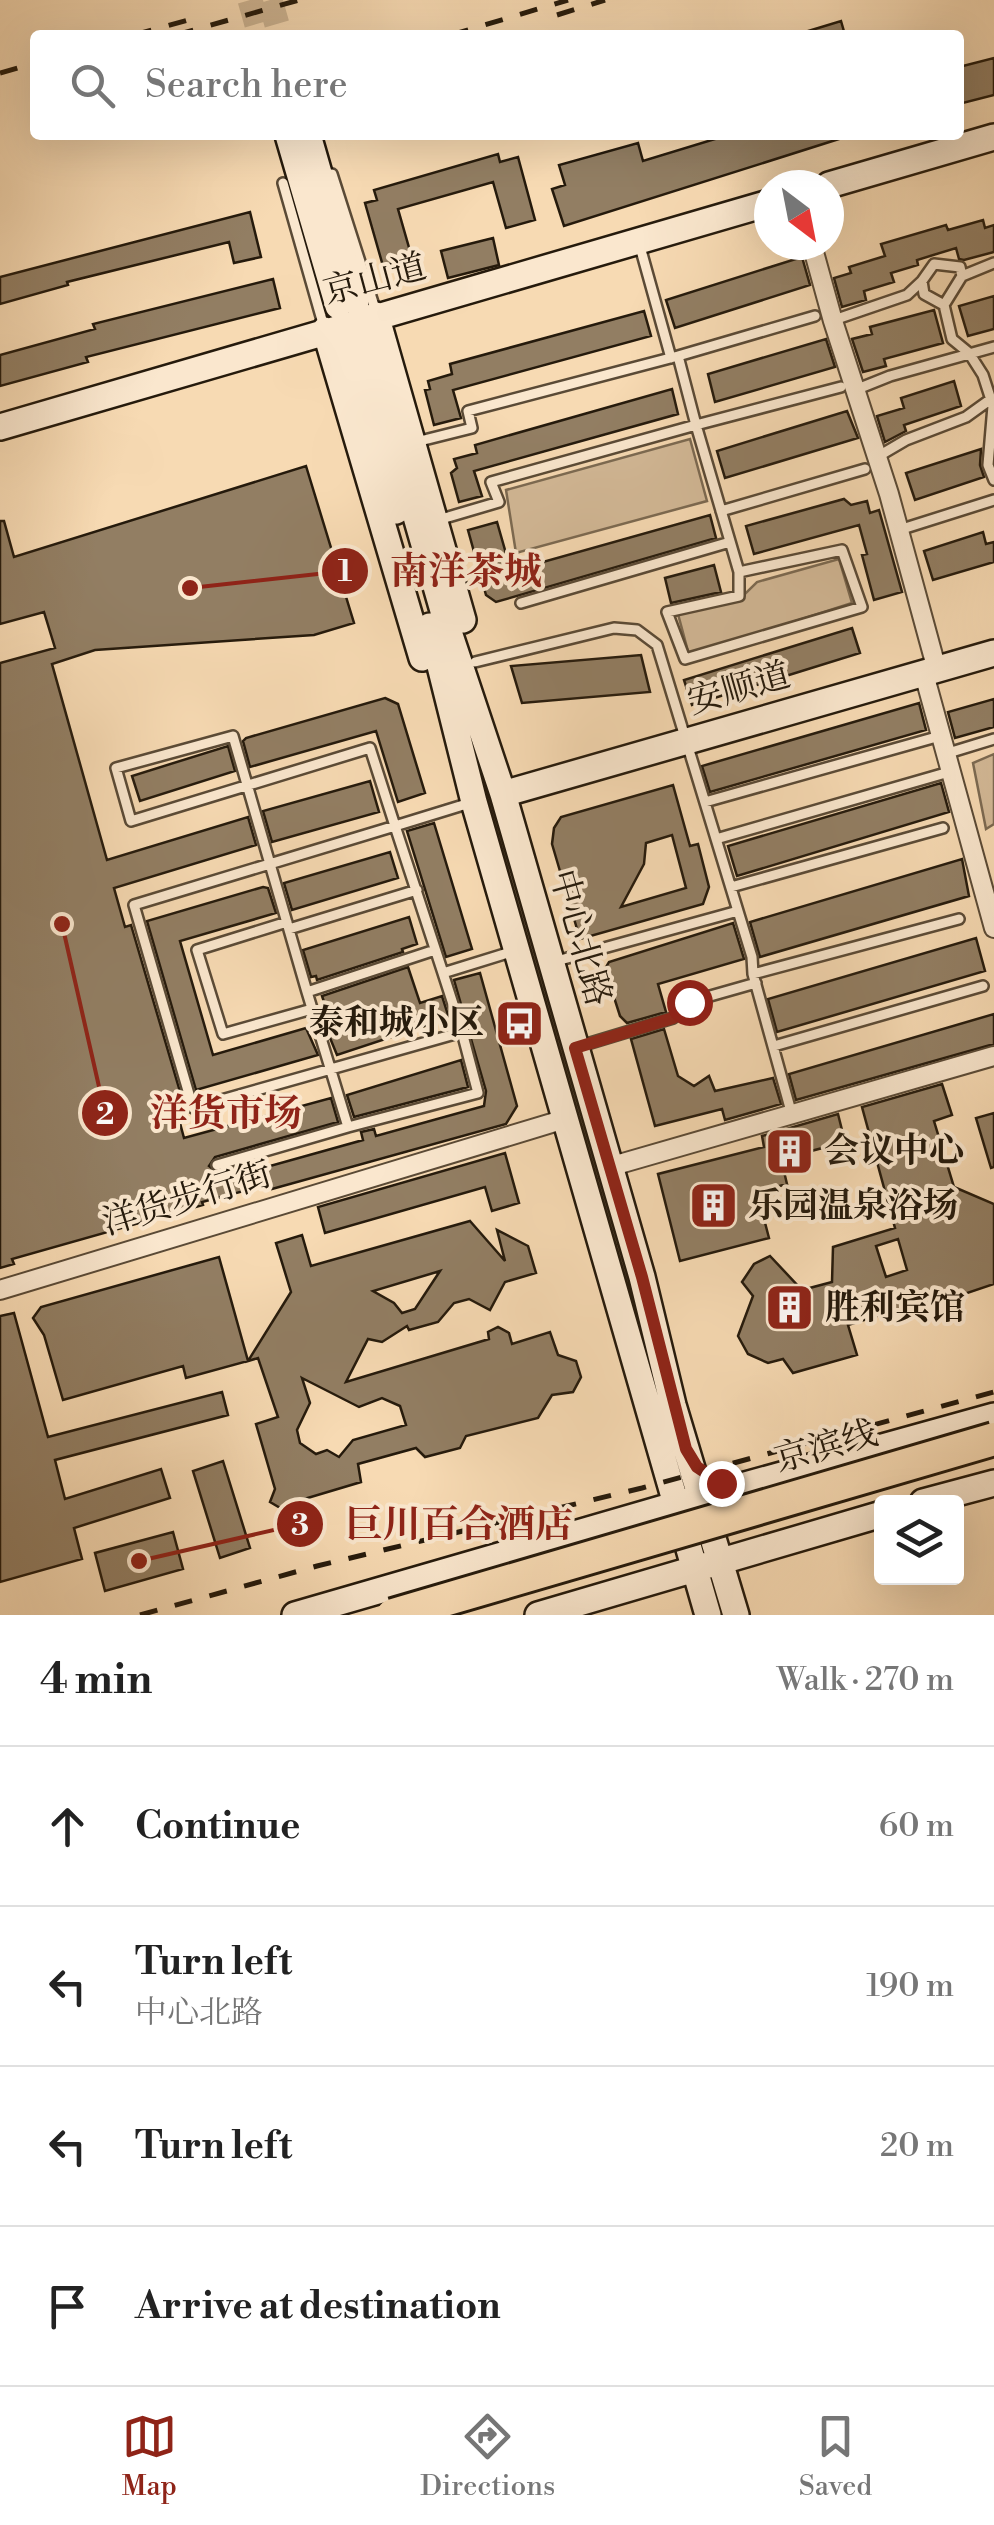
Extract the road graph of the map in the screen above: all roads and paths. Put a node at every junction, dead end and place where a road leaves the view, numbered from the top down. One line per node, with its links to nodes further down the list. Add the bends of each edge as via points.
1 (994, 137): 5 (main road)
2 (290, 140): 14 (main road)
3 (309, 140): 14 (main road)
4 (332, 174): 14 (lane)
5 (844, 182)
6 (284, 183): 16 (lane)
7 (754, 207): 8 (main road, 京山道)
8 (639, 240): 14 (main road, 京山道); 19 (lane)
9 (814, 260): 15 (street)
10 (994, 262): 11 (lane)
11 (962, 276): 12 (lane, via 960,266 934,264); 13 (lane)
12 (922, 282): 13 (lane, via 924,294); 15 (lane, via 906,295)
13 (944, 305): 18 (lane, via 952,339)
14 (357, 308): 16 (main road, 京山道); 24 (main road)
15 (824, 319): 19 (lane); 20 (street)
16 (346, 337): 23 (main road, 京山道); 40 (main road, 中心北路); 43 (main road, 中心北路, via 437,709)
17 (994, 346): 18 (lane)
18 (969, 354): 20 (lane); 21 (lane)
19 (674, 358): 22 (lane); 24 (lane, via 468,412 472,428)
20 (848, 388): 22 (lane); 25 (street)
21 (992, 399): 25 (lane); 26 (lane, via 988,464)
22 (696, 424): 28 (lane); 29 (lane, via 491,482 499,502)
23 (0, 427)
24 (414, 443): 29 (main road)
25 (871, 463): 28 (lane); 30 (street)
26 (994, 480)
27 (994, 500): 30 (lane)
28 (721, 510): 31 (lane)
29 (436, 521): 35 (main road)
30 (899, 530): 36 (street)
31 (730, 542): 32 (lane); 33 (lane)
32 (739, 572): 32 (lane, via 842,550 862,607 685,659 668,612 739,596)
33 (521, 603)
34 (994, 653): 36 (main road, 安顺道)
35 (475, 662): 38 (lane, via 614,628 638,630 657,645); 40 (main road)
36 (930, 672): 38 (main road, 安顺道); 39 (street)
37 (994, 739): 39 (lane)
38 (686, 740): 42 (main road, 安顺道); 44 (lane)
39 (944, 754): 44 (lane); 47 (lane); 49 (street)
40 (493, 766): 42 (main road, 中心北路)
41 (248, 786): 41 (lane, via 131,821 116,768 234,736); 45 (lane, via 370,748); 48 (lane)
42 (503, 794): 58 (main road, 中心北路)
43 (474, 802): 45 (lane); 57 (main road, 中心北路)
44 (705, 802): 47 (lane)
45 (395, 826): 48 (lane); 51 (lane)
46 (943, 828): 50 (lane)
47 (716, 838): 50 (lane)
48 (271, 864): 54 (lane); 68 (lane, via 134,905 193,1108)
49 (988, 886): 55 (street)
50 (731, 887): 52 (lane)
51 (417, 890): 54 (lane); 56 (lane)
52 (738, 911): 58 (lane); 60 (lane)
53 (959, 920): 60 (lane)
54 (288, 925): 62 (lane); 63 (lane, via 197,950 223,1034)
55 (994, 928)
56 (435, 950): 59 (lane); 62 (lane)
57 (517, 951): 59 (lane); 70 (main road, 中心北路)
58 (550, 963): 66 (main road, 中心北路)
59 (443, 973): 64 (lane)
60 (754, 978): 65 (lane); 66 (lane, via 689,1002 673,1018)
61 (983, 986): 65 (lane)
62 (307, 992): 63 (lane)
63 (312, 1009): 68 (lane)
64 (462, 1032): 68 (lane); 71 (lane, via 478,1093)
65 (774, 1046): 69 (lane)
66 (575, 1048): 73 (main road, 中心北路)
67 (994, 1056): 69 (street)
68 (328, 1070): 71 (lane)
69 (792, 1115): 73 (street)
70 (565, 1119): 74 (street, 洋货步行街); 77 (main road, 中心北路)
71 (348, 1127): 72 (lane)
72 (217, 1164)
73 (609, 1167): 77 (main road, 中心北路)
74 (0, 1290)
75 (994, 1416): 80 (main road)
76 (994, 1439): 89 (highway, 京滨线, bridge)
77 (674, 1452): 80 (main road, via 713,1480); 82 (main road, 中心北路)
78 (994, 1460): 90 (highway, 京滨线)
79 (994, 1482): 81 (main road)
80 (751, 1484): 82 (main road)
81 (948, 1495)
82 (687, 1501): 84 (main road, 中心北路); 87 (main road, 中心北路); 88 (main road)
83 (874, 1516): 85 (main road)
84 (713, 1534): 85 (main road); 86 (main road, 中心北路)
85 (772, 1545): 86 (main road); 93 (main road, via 742,1570)
86 (720, 1560): 87 (main road); 93 (main road, 中心北路)
87 (694, 1568): 91 (main road); 92 (main road, 中心北路)
88 (294, 1615)
89 (392, 1615)
90 (464, 1615)
91 (538, 1615)
92 (708, 1615)
93 (736, 1615)

